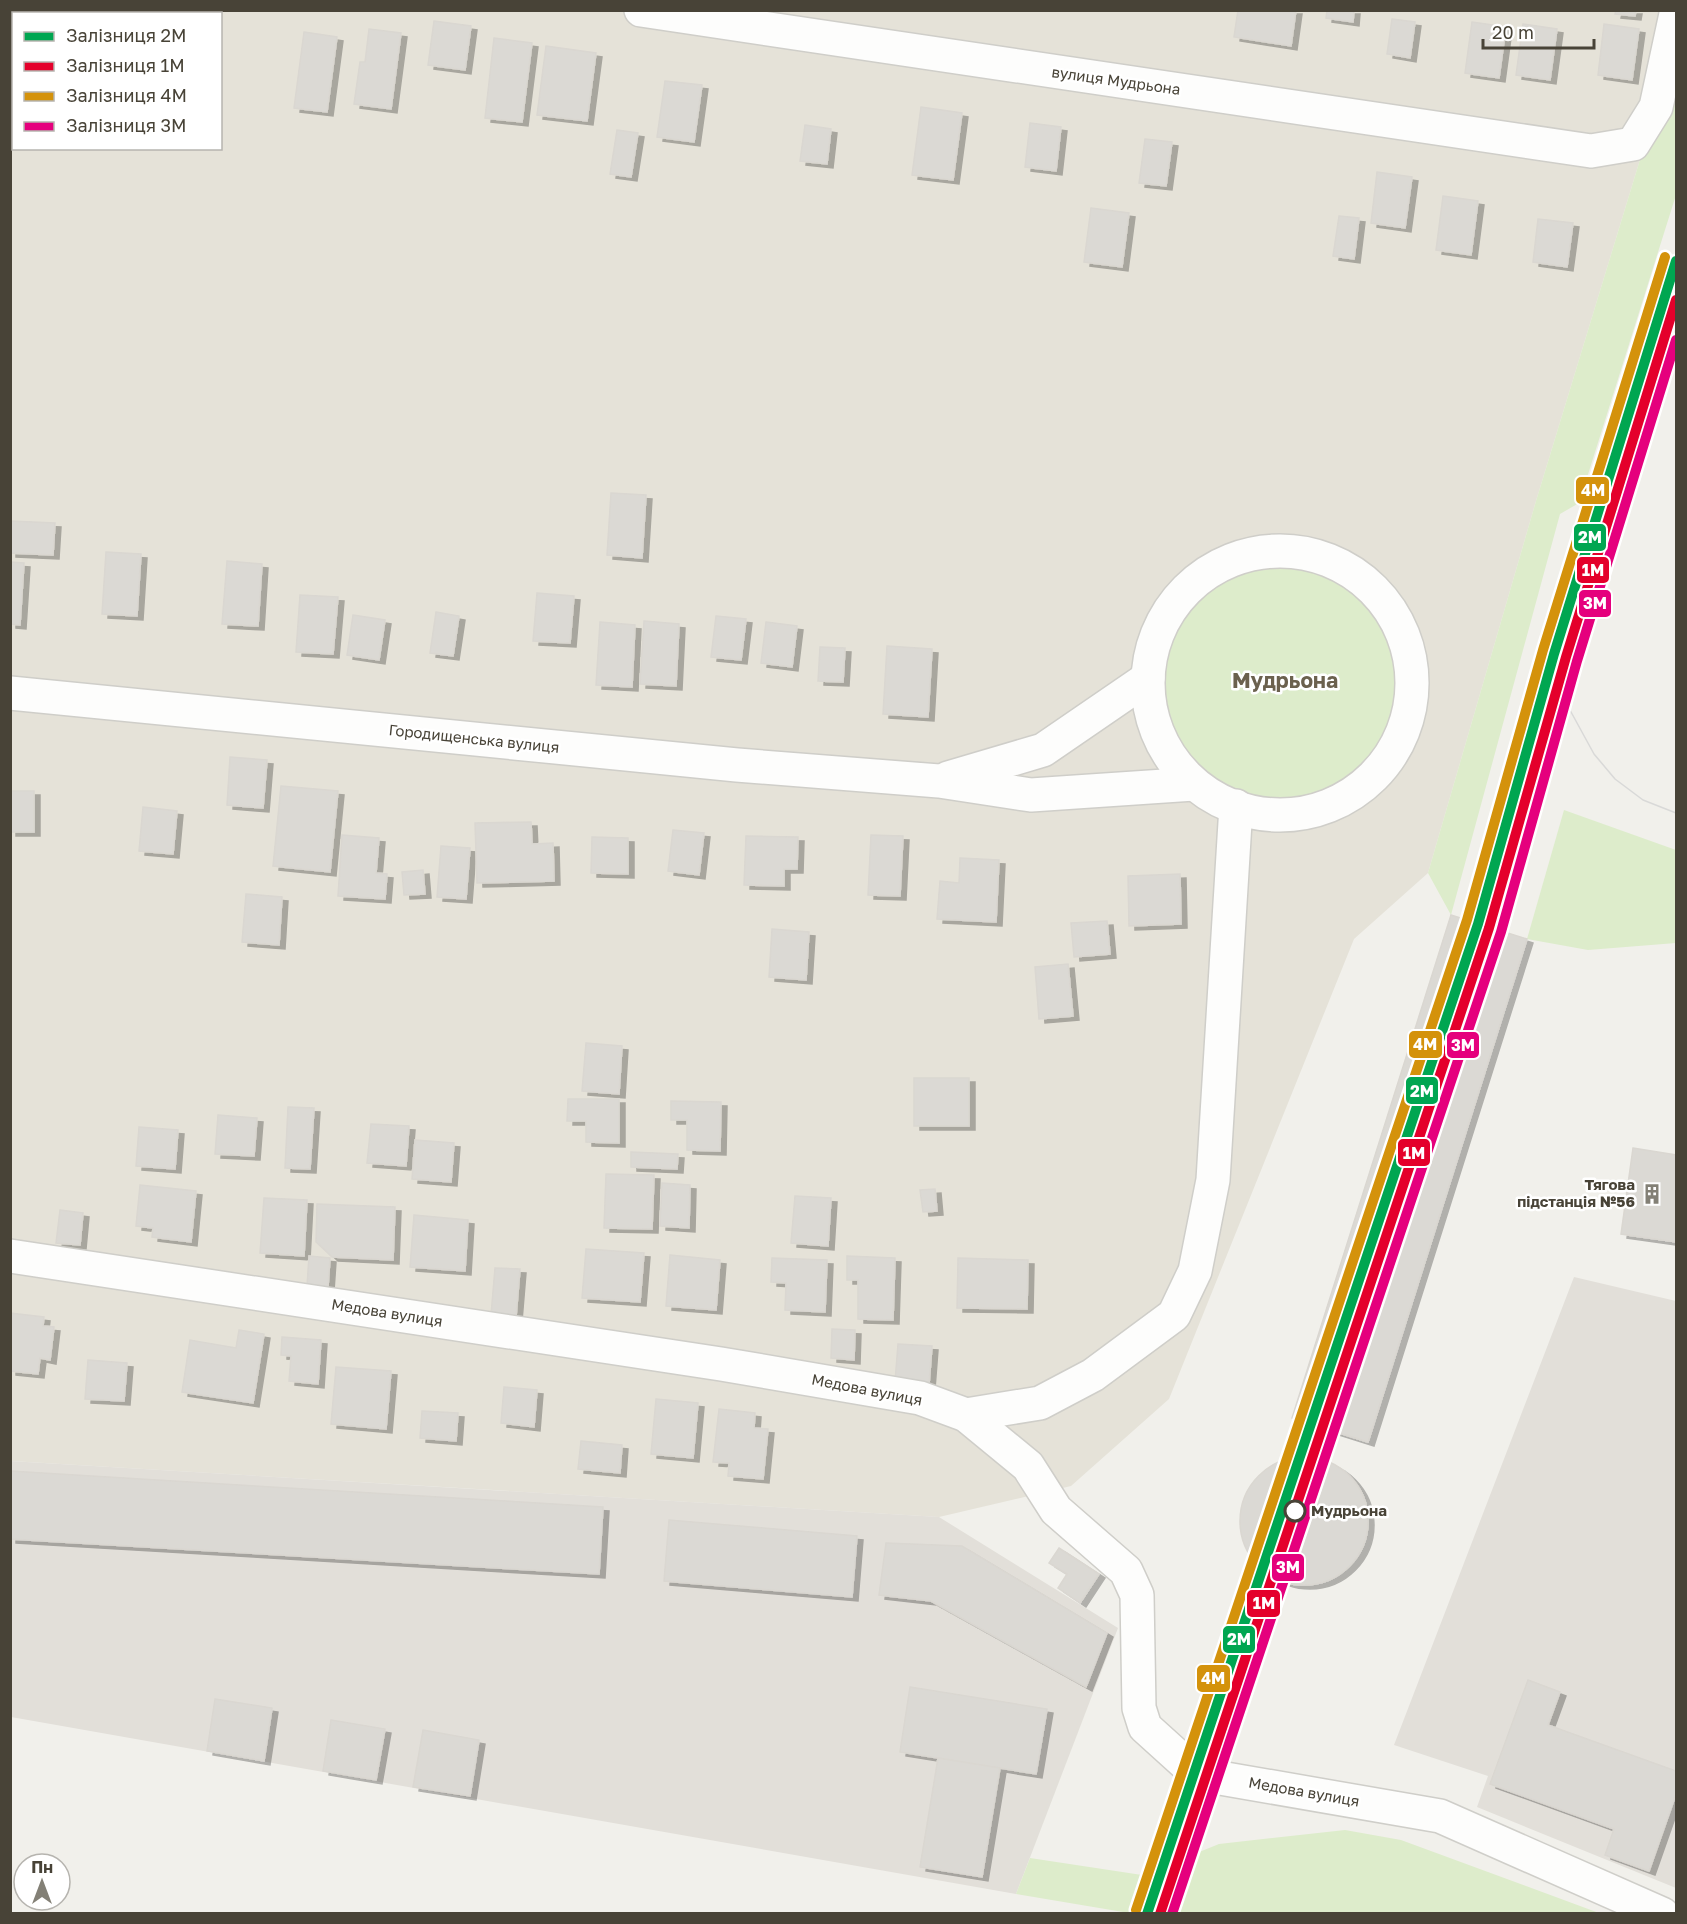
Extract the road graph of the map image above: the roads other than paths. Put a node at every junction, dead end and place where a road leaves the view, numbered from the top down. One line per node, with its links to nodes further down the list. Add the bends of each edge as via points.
1 (641, 10): 2 (street, вулиця Мудрьона, via 1591,151 1632,144 1656,107)
2 (1677, 15)
3 (1148, 678): 5 (street, Городищенська вулиця, via 1043,750); 6 (street, via 1155,725 1177,765); 7 (street, via 1158,632 1176,601 1200,578 1241,557 1280,551 1321,558 1360,578 1390,609 1404,635 1412,680 1404,730 1387,760 1358,789 1318,808 1271,814)
4 (10, 693): 5 (street, Городищенська вулиця, via 737,765)
5 (939, 781): 6 (street, Городищенська вулиця, via 1031,795)
6 (1194, 784): 7 (street)
7 (1236, 806): 9 (street, via 1213,1180 1196,1271 1174,1315 1093,1375 1040,1402)
8 (10, 1256): 9 (street, Медова вулиця, via 721,1364 920,1398)
9 (966, 1415): 10 (street, Медова вулиця, via 1028,1466 1056,1510 1126,1571 1137,1595 1139,1708 1145,1727 1197,1774 1440,1816)
10 (1662, 1914)

